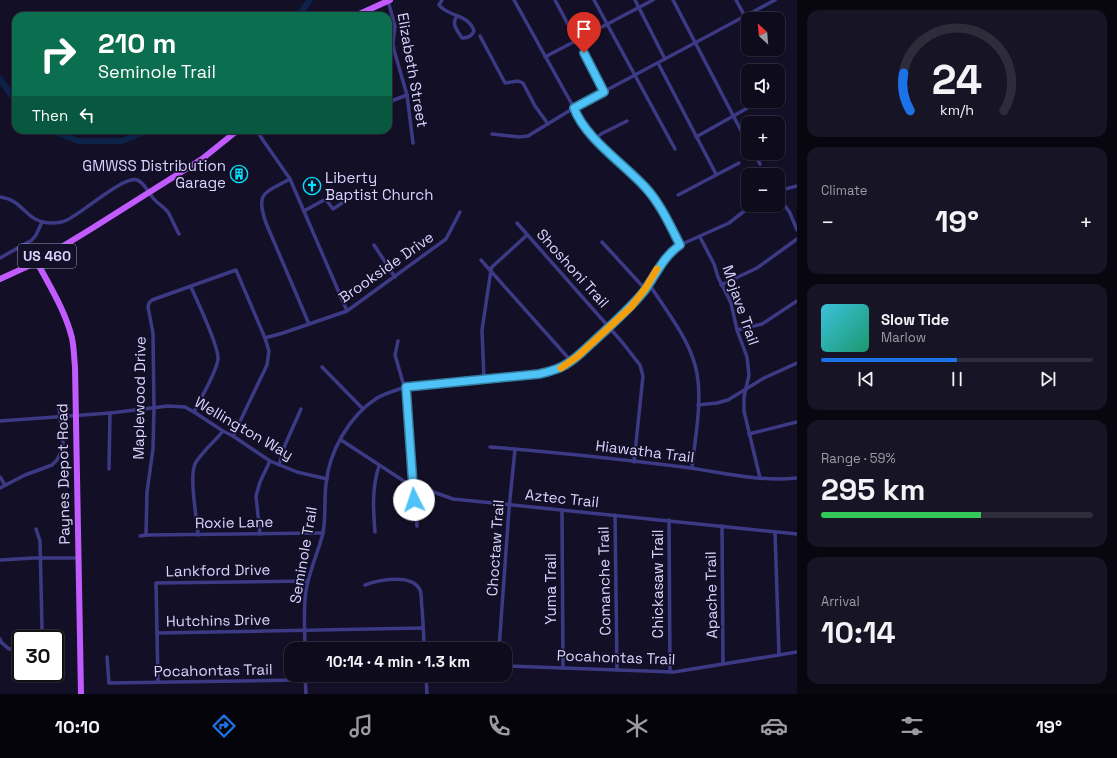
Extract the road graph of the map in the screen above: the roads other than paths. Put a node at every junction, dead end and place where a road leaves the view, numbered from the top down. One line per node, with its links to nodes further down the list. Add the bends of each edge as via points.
1 (442, 0): 17 (street, via 439,5 442,9)
2 (514, 0): 24 (street)
3 (555, 0): 21 (street)
4 (594, 0): 19 (street)
5 (635, 0): 11 (street)
6 (653, 0): 11 (street)
7 (673, 0): 22 (street)
8 (736, 0): 14 (street)
9 (775, 0): 15 (street)
10 (389, 1): 12 (main road); 13 (street, Elizabeth Street)
11 (639, 8): 19 (street); 25 (street)
12 (364, 12)
13 (392, 12)
14 (743, 12)
15 (752, 12)
16 (392, 14): 23 (street, Elizabeth Street, via 395,26)
17 (457, 16): 17 (street, via 473,27 473,34 462,38 454,23)
18 (741, 18): 22 (street)
19 (608, 24): 21 (street); 27 (street)
20 (480, 36): 35 (street, via 505,83 523,83)
21 (577, 41): 24 (street); 28 (street)
22 (696, 42): 25 (street); 33 (street)
23 (393, 43): 29 (street, Elizabeth Street)
24 (546, 57): 31 (street)
25 (665, 59): 26 (street)
26 (658, 63): 27 (street); 40 (street)
27 (635, 75): 28 (street); 43 (street)
28 (604, 92): 31 (street)
29 (407, 95): 30 (street); 42 (street, Elizabeth Street)
30 (392, 101)
31 (574, 108): 35 (street); 41 (street, via 577,118)
32 (747, 108): 33 (street)
33 (734, 115): 36 (street); 40 (street)
34 (627, 121): 41 (street)
35 (548, 124): 39 (street, via 524,137)
36 (741, 130)
37 (233, 134): 51 (main road, US 460, via 207,155)
38 (259, 134): 48 (street)
39 (492, 134)
40 (696, 137): 47 (street)
41 (595, 139): 68 (street, via 651,193)
42 (413, 143)
43 (675, 150)
44 (758, 160): 46 (street)
45 (739, 162): 47 (street)
46 (760, 164)
47 (716, 174): 53 (street)
48 (290, 179): 56 (street); 81 (street, via 264,195 261,209)
49 (797, 186): 50 (street)
50 (785, 189)
51 (148, 192): 59 (street, via 141,181 128,180 68,220); 62 (street, via 168,213); 71 (main road, US 460)
52 (359, 192): 56 (street, via 333,209 324,200)
53 (678, 195)
54 (0, 197): 59 (street, via 14,200 34,219)
55 (785, 206): 61 (street)
56 (304, 210): 80 (street)
57 (460, 212): 73 (street, Brookside Drive, via 446,239)
58 (743, 212): 64 (street, Seminole Trail, via 729,223)
59 (42, 222): 69 (street, via 32,240)
60 (517, 223): 63 (street, Shoshoni Trail)
61 (797, 230)
62 (179, 234)
63 (527, 235): 72 (street); 82 (street, Shoshoni Trail)
64 (700, 237): 68 (street, Seminole Trail); 76 (street, Mojave Trail, via 714,264)
65 (797, 239): 76 (street, via 756,268)
66 (602, 242): 78 (street)
67 (374, 245): 73 (street)
68 (680, 245): 75 (street, Seminole Trail, via 663,260)
69 (0, 258)
70 (481, 260): 72 (street)
71 (37, 262): 74 (main road, US 460); 99 (main road, Paynes Depot Road, via 63,309 72,338)
72 (490, 270): 86 (street); 89 (street, via 482,330)
73 (395, 277): 80 (street, Brookside Drive)
74 (0, 279)
75 (649, 284): 78 (street, Seminole Trail); 92 (street, via 689,350 698,378)
76 (721, 285): 83 (street, Mojave Trail, via 731,303)
77 (191, 287): 84 (street, via 236,270); 94 (street, Maplewood Drive, via 149,303 153,334); 97 (street, via 214,340 218,356 216,367)
78 (645, 289): 82 (street, Seminole Trail, via 631,307)
79 (797, 301): 83 (street, via 762,324)
80 (347, 311): 81 (street, Brookside Drive)
81 (309, 324): 84 (street, Brookside Drive)
82 (609, 327): 86 (street, Seminole Trail); 110 (street, Shoshoni Trail, via 642,370)
83 (737, 330): 91 (street, Mojave Trail, via 749,365)
84 (265, 338): 105 (street, via 269,351 267,365)
85 (398, 341): 90 (street, via 395,359)
86 (571, 361): 89 (street, Seminole Trail, via 551,372)
87 (797, 363): 91 (street)
88 (322, 367): 96 (street)
89 (484, 380): 90 (street, Seminole Trail)
90 (406, 387): 96 (street, Seminole Trail, via 384,394); 121 (street)
91 (746, 389): 92 (street, via 723,401); 104 (street, Mojave Trail, via 744,411)
92 (698, 405): 113 (street)
93 (58, 408): 100 (street)
94 (154, 408): 97 (street, Wellington Way, via 184,407); 98 (street, Wellington Way); 134 (street, Maplewood Drive)
95 (300, 409): 111 (street)
96 (363, 409): 106 (street, Seminole Trail)
97 (194, 412): 103 (street, Wellington Way)
98 (110, 413): 99 (street, Wellington Way); 114 (street)
99 (76, 415): 100 (street, Wellington Way); 138 (main road, Paynes Depot Road)
100 (60, 416): 101 (street, Wellington Way); 119 (street, via 63,443 57,460 50,466)
101 (0, 421)
102 (797, 422): 104 (street)
103 (223, 432): 105 (street, Wellington Way); 135 (street, via 198,459 194,468)
104 (749, 434): 116 (street, Mojave Trail)
105 (233, 436): 109 (street, Wellington Way)
106 (341, 440): 112 (street, Aztec Trail); 118 (street, Seminole Trail, via 331,459)
107 (490, 446): 108 (street, Hiawatha Trail)
108 (515, 449): 110 (street, Hiawatha Trail); 122 (street, Choctaw Trail)
109 (270, 461): 111 (street, Wellington Way); 132 (street, via 256,496)
110 (634, 462): 113 (street, Hiawatha Trail)
111 (279, 465): 118 (street, Wellington Way)
112 (379, 466): 121 (street, Aztec Trail); 129 (street, via 373,491)
113 (692, 468): 116 (street, Hiawatha Trail)
114 (109, 469)
115 (0, 477): 119 (street)
116 (760, 478): 117 (street, Hiawatha Trail)
117 (797, 478)
118 (327, 479): 131 (street, Seminole Trail)
119 (5, 485): 120 (street)
120 (0, 488)
121 (413, 488): 122 (street, Aztec Trail, via 425,489 453,499); 126 (street)
122 (510, 504): 123 (street, Aztec Trail); 149 (street, Choctaw Trail)
123 (562, 510): 124 (street, Aztec Trail); 156 (street, Yuma Trail)
124 (615, 515): 125 (street, Aztec Trail); 157 (street, Comanche Trail)
125 (669, 520): 127 (street, Aztec Trail); 158 (street, Chickasaw Trail)
126 (417, 526)
127 (722, 526): 130 (street, Aztec Trail); 154 (street, Apache Trail)
128 (36, 529): 137 (street, via 40,541)
129 (375, 532)
130 (775, 532): 133 (street, Aztec Trail); 152 (street)
131 (322, 533): 132 (street, Roxie Lane); 140 (street, Seminole Trail)
132 (260, 534): 135 (street, Roxie Lane)
133 (797, 534)
134 (146, 535): 135 (street, Roxie Lane); 136 (street)
135 (198, 535)
136 (140, 536)
137 (40, 558): 138 (street); 139 (street); 143 (street)
138 (78, 558): 163 (main road, Paynes Depot Road)
139 (0, 560)
140 (308, 581): 144 (street, Seminole Trail); 145 (street, Lankford Drive, via 156,583)
141 (364, 585): 142 (street, via 379,580 404,579 414,583 420,590)
142 (423, 628): 144 (street, Hutchins Drive); 148 (street)
143 (42, 630)
144 (305, 630): 145 (street, Hutchins Drive); 147 (street, Seminole Trail)
145 (157, 633): 160 (street, Lankford Drive)
146 (0, 639): 150 (street)
147 (305, 642)
148 (424, 642)
149 (500, 642)
150 (12, 649)
151 (797, 652): 152 (street, Pocahontas Trail)
152 (779, 655): 154 (street, Pocahontas Trail)
153 (107, 657): 160 (street, Pocahontas Trail, via 109,683)
154 (723, 664): 158 (street, Pocahontas Trail)
155 (512, 666): 156 (street, Pocahontas Trail)
156 (563, 668): 157 (street, Pocahontas Trail)
157 (617, 670): 158 (street, Pocahontas Trail)
158 (670, 672)
159 (284, 680): 160 (street, Pocahontas Trail)
160 (158, 682)
161 (305, 682): 164 (street)
162 (426, 682): 165 (street)
163 (81, 694)
164 (306, 694)
165 (427, 694)

